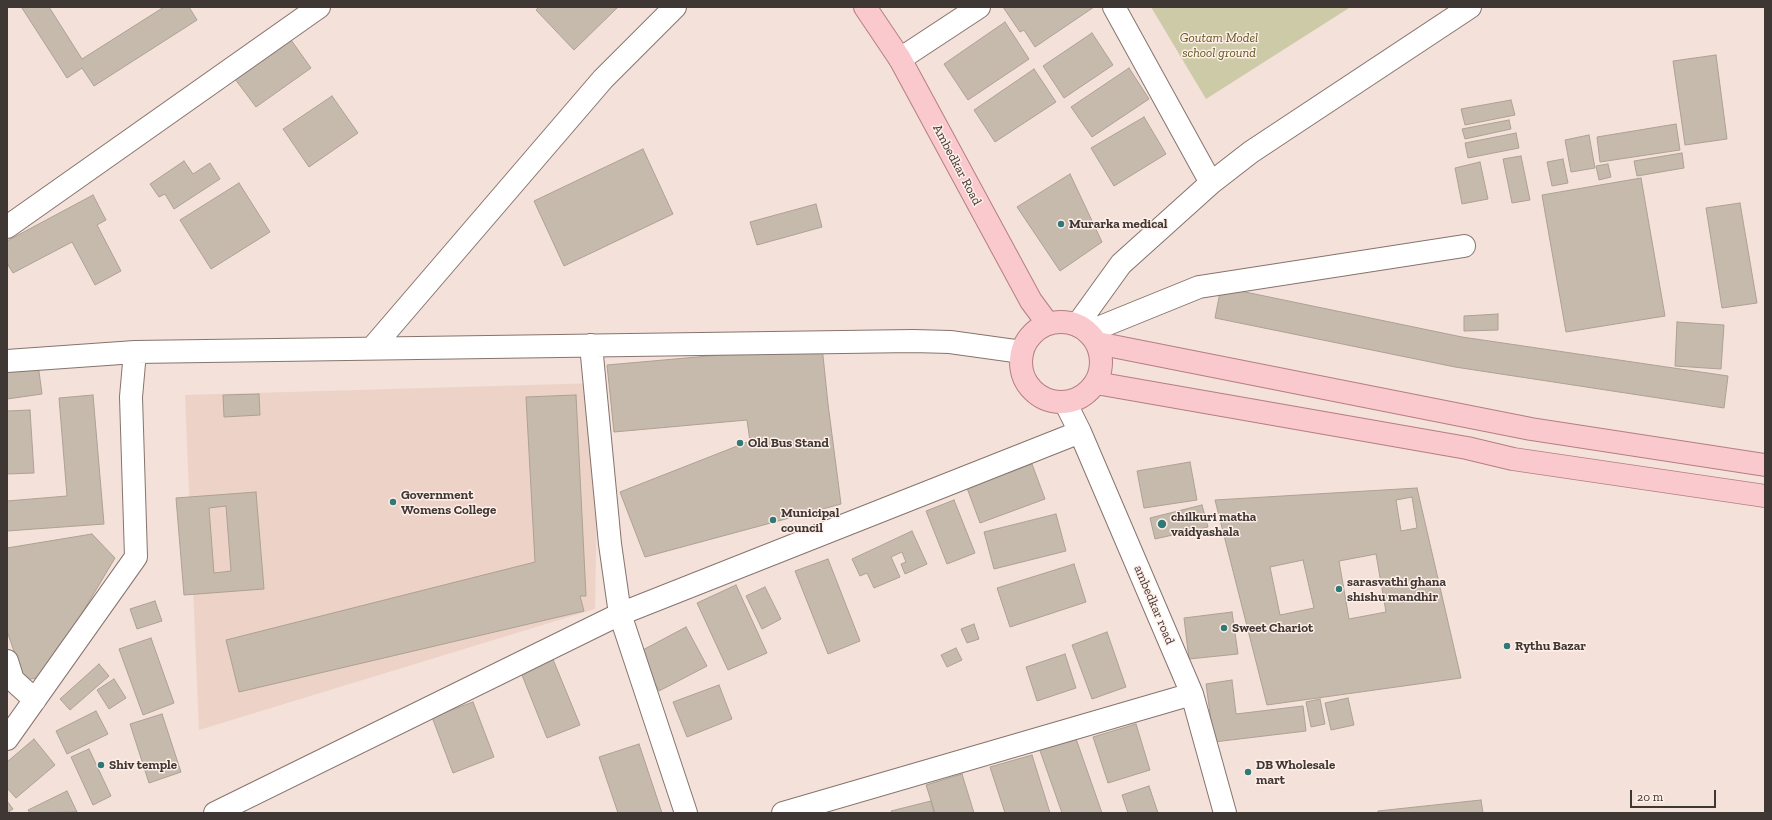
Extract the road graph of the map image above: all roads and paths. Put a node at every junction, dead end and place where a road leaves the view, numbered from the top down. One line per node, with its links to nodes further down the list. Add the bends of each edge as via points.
1 (318, 7): 9 (street)
2 (675, 7): 14 (street, via 603,79)
3 (865, 7): 7 (main road, Ambedkar Road)
4 (979, 7): 7 (street)
5 (1114, 7): 8 (street)
6 (1470, 7): 8 (street, via 1251,152)
7 (900, 59): 11 (main road, Ambedkar Road, via 1031,301)
8 (1211, 183): 12 (street, via 1121,264)
9 (7, 227)
10 (1464, 246): 12 (street, via 1199,287)
11 (1048, 324): 12 (main road, via 1064,322); 16 (main road, via 1028,339)
12 (1087, 333): 18 (main road, via 1101,356 1101,370); 21 (main road, via 1531,429)
13 (591, 345): 14 (street); 16 (street, via 913,341 950,342); 23 (street, via 610,544)
14 (373, 347): 15 (street)
15 (135, 352): 17 (street); 26 (street, via 131,397 136,557)
16 (1022, 352): 19 (main road, via 1021,366 1024,378 1031,388 1041,397)
17 (8, 357)
18 (1096, 383): 19 (main road, via 1082,396); 22 (main road, via 1536,462)
19 (1065, 402): 20 (street, ambedkar road)
20 (1080, 432): 23 (street); 25 (street, ambedkar road)
21 (1765, 465)
22 (1765, 496)
23 (620, 614): 28 (street); 30 (street)
24 (7, 661): 26 (street, via 13,680)
25 (1192, 694): 31 (street); 32 (street, ambedkar road)
26 (34, 700): 27 (street)
27 (7, 739)
28 (239, 808): 29 (street)
29 (215, 813)
30 (686, 813)
31 (783, 813)
32 (1225, 813)

